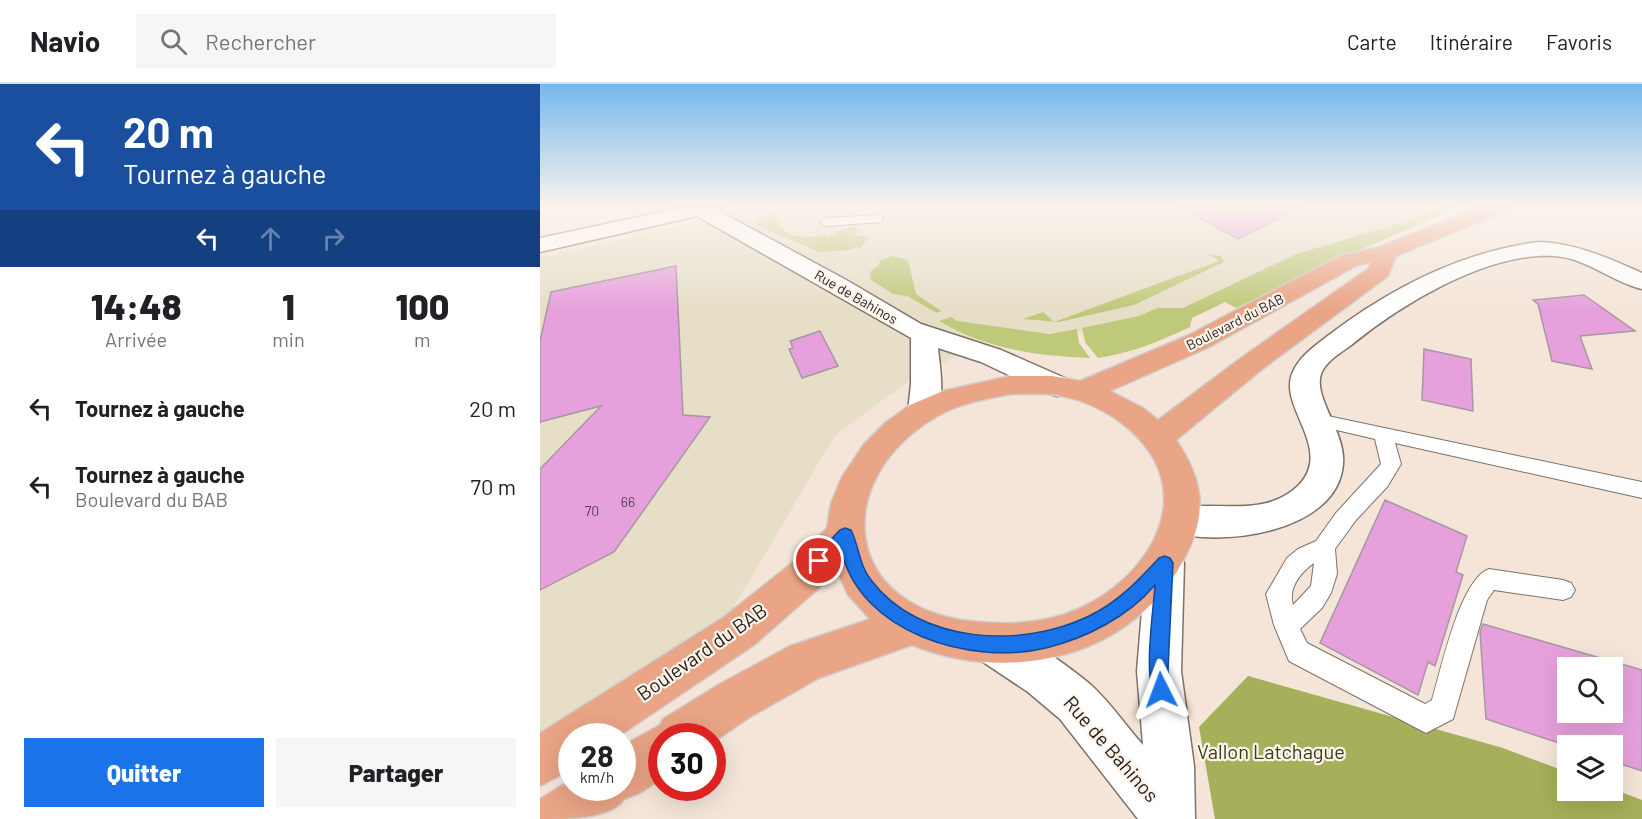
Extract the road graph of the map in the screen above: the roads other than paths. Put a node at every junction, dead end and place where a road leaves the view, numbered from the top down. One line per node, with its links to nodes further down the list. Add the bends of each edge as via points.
1 (556, 241): 4 (street)
2 (760, 241): 7 (street, Rue de Bahinos)
3 (1413, 241): 5 (main road, Boulevard du BAB)
4 (540, 245)
5 (1386, 252): 8 (main road, Boulevard du BAB, via 1348,261 1197,342 1118,378); 12 (main road, via 1380,271)
6 (1642, 282): 10 (street, via 1558,249 1540,248 1500,256 1432,283 1386,306 1311,364 1303,382)
7 (924, 334): 8 (street, Rue de Bahinos); 9 (street)
8 (1070, 388): 9 (main road, via 1011,385 966,393); 12 (main road, via 1124,409)
9 (923, 411): 15 (main road, via 888,437 861,469 846,511)
10 (1318, 420): 11 (lane); 14 (street, via 1327,462 1318,490 1297,507 1250,521)
11 (1383, 434): 13 (lane); 16 (lane, via 1391,464 1383,481 1359,502)
12 (1158, 437): 14 (main road, via 1174,462 1182,490)
13 (1642, 490)
14 (1181, 521): 17 (main road)
15 (845, 534): 19 (main road, via 851,560 864,585 885,607); 22 (main road, Boulevard du BAB, via 806,575 739,631)
16 (1324, 548): 20 (lane, via 1324,588 1307,609); 20 (lane, via 1303,556 1278,594)
17 (1165, 563): 21 (main road, via 1136,596 1095,622 1045,640); 27 (street, Rue de Bahinos, via 1159,670)
18 (1563, 590): 20 (lane, via 1489,579 1476,596 1443,709 1426,719 1298,652)
19 (913, 625): 21 (main road, via 950,639); 23 (main road, via 806,661)
20 (1286, 625)
21 (992, 644): 27 (street, Rue de Bahinos, via 1076,703)
22 (598, 723)
23 (700, 723)
24 (558, 750): 25 (main road)
25 (540, 761)
26 (583, 801): 28 (main road)
27 (1169, 817)
28 (556, 819)

